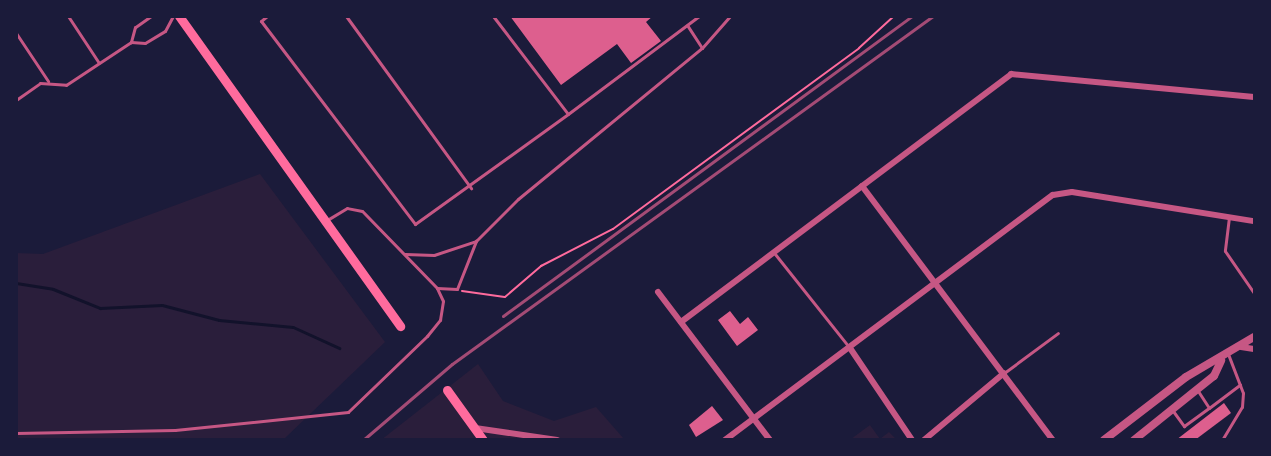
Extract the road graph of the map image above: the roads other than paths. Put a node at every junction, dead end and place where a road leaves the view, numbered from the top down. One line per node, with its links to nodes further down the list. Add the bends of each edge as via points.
1 (68, 16): 14 (lane)
2 (151, 16): 12 (lane, via 135,27)
3 (173, 16): 12 (lane, via 165,31 145,43)
4 (179, 16): 23 (main road)
5 (267, 16): 20 (lane, via 261,21 415,224)
6 (346, 16): 20 (lane)
7 (494, 16): 18 (lane)
8 (699, 16): 10 (lane)
9 (730, 16): 13 (lane)
10 (687, 25): 13 (lane); 18 (lane)
11 (16, 33): 15 (lane)
12 (131, 42): 14 (lane)
13 (702, 48): 24 (lane, via 518,199)
14 (99, 63): 15 (lane, via 66,85)
15 (48, 81): 17 (lane)
16 (1254, 98): 19 (street, via 1011,74)
17 (16, 100)
18 (568, 114): 20 (lane)
19 (862, 186): 25 (street); 27 (street)
20 (471, 188)
21 (1229, 217): 22 (street); 27 (street, via 1072,192 1044,200); 30 (lane, via 1225,251)
22 (1254, 221)
23 (323, 223): 26 (lane, via 347,208 362,211); 32 (main road)
24 (476, 241): 26 (lane, via 434,255); 28 (lane, via 457,290)
25 (773, 252): 31 (street); 36 (lane)
26 (405, 254): 28 (lane)
27 (935, 284): 36 (street); 40 (street)
28 (437, 288): 48 (lane, via 443,310 427,336 348,412 337,416 175,430)
29 (658, 292): 31 (street)
30 (1254, 293)
31 (681, 322): 46 (street)
32 (400, 326)
33 (1058, 333): 40 (lane)
34 (1254, 337): 35 (street)
35 (1241, 347): 37 (street); 38 (street)
36 (850, 348): 46 (street); 53 (street)
37 (1254, 349)
38 (1229, 356): 39 (street); 41 (lane)
39 (1221, 361): 43 (street); 56 (street, via 1186,376)
40 (1004, 373): 54 (street); 55 (street)
41 (1239, 385): 44 (lane); 58 (lane, via 1242,407)
42 (447, 390): 47 (main road)
43 (1197, 391): 44 (lane); 45 (street)
44 (1209, 408): 45 (lane, via 1184,426)
45 (1172, 410): 57 (street)
46 (754, 420): 51 (street); 52 (street)
47 (474, 428): 49 (main road); 50 (street)
48 (16, 433)
49 (483, 440)
50 (557, 440)
51 (725, 440)
52 (770, 440)
53 (912, 440)
54 (924, 440)
55 (1053, 440)
56 (1104, 440)
57 (1134, 440)
58 (1222, 440)

